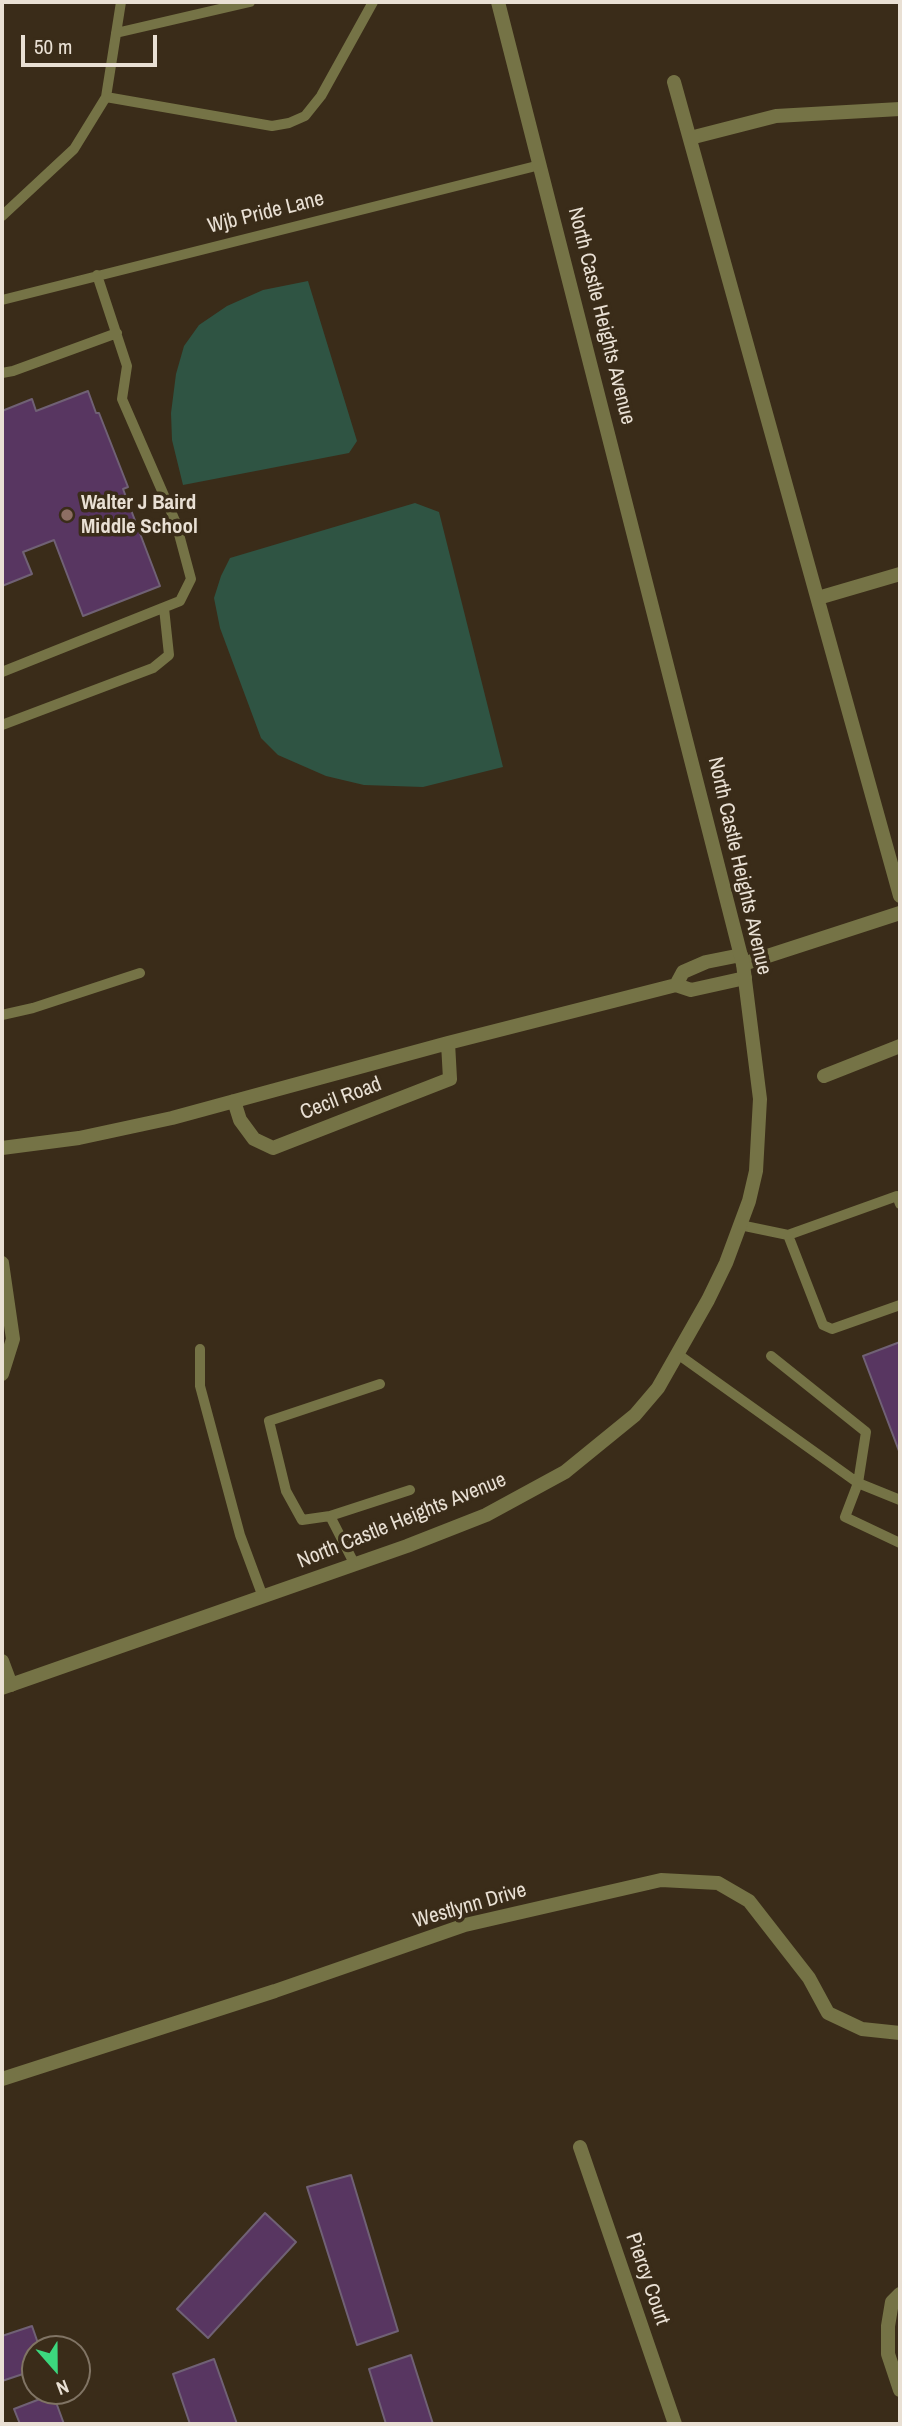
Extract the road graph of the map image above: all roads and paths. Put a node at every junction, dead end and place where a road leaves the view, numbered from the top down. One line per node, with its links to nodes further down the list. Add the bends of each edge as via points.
1 (121, 2): 5 (lane)
2 (250, 2): 5 (lane)
3 (373, 2): 7 (lane, via 321,96 304,116 289,123 272,126)
4 (498, 2): 10 (street, North Castle Heights Avenue)
5 (116, 33): 7 (lane)
6 (674, 82): 9 (street)
7 (106, 97): 11 (lane, via 74,149)
8 (900, 109): 9 (street, via 776,116)
9 (690, 138): 17 (street)
10 (540, 165): 12 (lane, Wjb Pride Lane); 23 (street, North Castle Heights Avenue)
11 (2, 216)
12 (97, 275): 13 (lane, Wjb Pride Lane); 14 (lane)
13 (2, 300)
14 (117, 333): 15 (lane); 18 (lane, via 127,366 122,399 176,523 191,579 180,601)
15 (2, 373)
16 (900, 575): 17 (street)
17 (818, 598): 21 (street)
18 (164, 608): 19 (lane); 20 (lane, via 169,655 153,668)
19 (2, 672)
20 (2, 724)
21 (900, 897)
22 (900, 913): 23 (street)
23 (743, 966): 25 (street, via 691,990); 25 (street, via 706,962 683,972); 33 (street, North Castle Heights Avenue, via 760,1111 755,1171)
24 (140, 973): 26 (lane)
25 (676, 985): 27 (street, Cecil Road)
26 (2, 1015)
27 (448, 1043): 30 (street, Cecil Road); 30 (street, Cecil Road, via 450,1079 273,1148 254,1139 240,1120)
28 (900, 1046): 29 (street)
29 (824, 1076)
30 (234, 1101): 31 (street, Cecil Road, via 79,1138)
31 (2, 1148)
32 (899, 1198): 34 (lane)
33 (740, 1226): 34 (lane); 38 (street, North Castle Heights Avenue, via 726,1264)
34 (788, 1235): 36 (lane, via 822,1325 832,1329)
35 (2, 1263): 40 (street, via 13,1339)
36 (900, 1305)
37 (200, 1349): 48 (lane, via 200,1386 240,1535)
38 (679, 1355): 42 (lane); 47 (street, North Castle Heights Avenue, via 635,1415 565,1472 486,1515)
39 (771, 1356): 42 (lane, via 866,1432)
40 (2, 1374)
41 (380, 1384): 45 (lane, via 269,1421 286,1491 302,1520)
42 (858, 1483): 44 (lane); 46 (lane, via 845,1517)
43 (410, 1490): 45 (lane)
44 (900, 1500)
45 (330, 1516): 47 (lane)
46 (900, 1543)
47 (355, 1565): 48 (street, North Castle Heights Avenue)
48 (263, 1597): 50 (street, North Castle Heights Avenue)
49 (2, 1661): 50 (street)
50 (6, 1687)
51 (900, 2033): 52 (street, Westlynn Drive, via 862,2029 828,2013 809,1978 749,1901 718,1883 661,1880 465,1925)
52 (2, 2079)
53 (580, 2147): 56 (street, Piercy Court)
54 (900, 2294): 55 (street, via 892,2302 888,2354)
55 (900, 2390)
56 (675, 2424)

